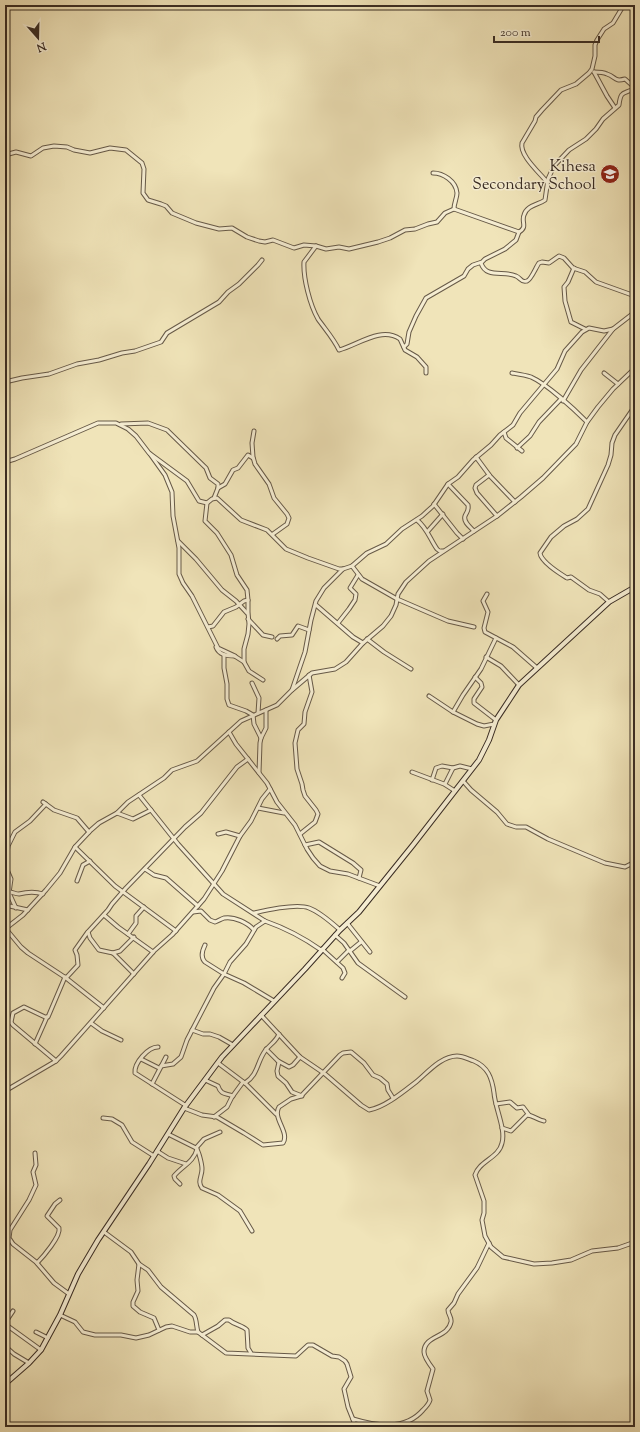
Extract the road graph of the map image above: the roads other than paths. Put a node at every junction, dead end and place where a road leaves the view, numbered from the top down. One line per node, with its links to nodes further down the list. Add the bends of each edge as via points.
1 (627, 5): 2 (street, via 597,40)
2 (593, 70): 3 (street, via 608,74 618,81 624,79); 4 (street); 7 (street, via 577,83 562,90 542,110 521,145 524,155)
3 (635, 88): 4 (street, via 622,94 619,105)
4 (615, 108): 7 (street, via 603,118 596,130 553,168)
5 (5, 154): 10 (street, via 16,152 31,156 43,148 54,146 90,154 110,148 126,150 142,163 144,196 166,206 172,213 211,227 232,228 259,241 273,240 294,248 304,245)
6 (433, 173): 8 (street, via 441,174 455,186 457,192)
7 (547, 182): 9 (street, via 545,200 529,208 523,217 525,225)
8 (454, 209): 9 (street); 10 (street, via 437,222 405,230 378,242 349,248 326,249)
9 (519, 232): 12 (street, via 516,240 505,249)
10 (316, 246): 18 (street, via 304,262 306,287 312,307 339,350 385,334 398,337)
11 (262, 260): 23 (street, via 219,302 167,333 161,342 46,374)
12 (481, 263): 13 (street, via 483,269 491,274 502,272 516,276 523,282 530,280 539,263 549,263 558,256); 18 (street, via 426,298)
13 (574, 268): 14 (street, via 585,272 596,282); 16 (street, via 564,288 565,302 570,322)
14 (635, 296)
15 (635, 312): 17 (street)
16 (585, 329): 17 (street); 25 (street, via 565,351 557,369)
17 (613, 329): 26 (street, via 581,370)
18 (404, 347): 20 (street, via 426,367)
19 (635, 368): 24 (street)
20 (426, 373)
21 (604, 373): 24 (street)
22 (512, 374): 25 (street, via 530,377)
23 (5, 382)
24 (618, 384): 28 (street)
25 (544, 385): 26 (street); 31 (street, via 513,425)
26 (562, 400): 28 (street); 32 (street)
27 (635, 406): 61 (street, via 615,435 608,465 587,511 551,537 540,554 544,561 563,575 572,577)
28 (588, 422): 43 (street, via 574,447)
29 (120, 424): 34 (street, via 132,432); 37 (street, via 93,424); 40 (street, via 148,423 167,430 206,468)
30 (254, 431): 36 (street)
31 (504, 432): 32 (street); 35 (street)
32 (517, 448): 33 (street)
33 (522, 451)
34 (149, 453): 42 (street, via 187,481 199,501); 52 (street, via 165,475 172,492)
35 (476, 457): 38 (street); 39 (street)
36 (253, 458): 40 (street, via 248,455 238,468 233,470 225,484); 50 (street, via 269,484 274,498 289,518 287,524)
37 (5, 462)
38 (489, 475): 43 (street); 46 (street, via 476,485 475,489)
39 (448, 484): 44 (street); 48 (street, via 468,506 465,519)
40 (218, 488): 41 (street)
41 (214, 498): 42 (street); 50 (street, via 241,520)
42 (207, 502): 60 (street, via 204,520 217,533 231,555)
43 (515, 502): 46 (street)
44 (434, 504): 45 (street); 47 (street)
45 (443, 514): 49 (street); 51 (street)
46 (497, 516): 48 (street)
47 (417, 520): 49 (street); 54 (street, via 402,528 386,544 368,553)
48 (474, 531): 51 (street)
49 (428, 532): 53 (street, via 438,550)
50 (273, 534): 55 (street, via 291,551)
51 (463, 539): 53 (street)
52 (178, 541): 62 (street, via 222,590); 67 (street, via 180,578)
53 (443, 551): 59 (street, via 406,582)
54 (352, 566): 55 (street); 56 (street)
55 (343, 569): 63 (street, via 324,588)
56 (358, 575): 59 (street); 66 (street, via 350,588 356,594 355,600)
57 (635, 587): 61 (street)
58 (487, 594): 71 (street, via 483,601 488,610 484,628 485,632)
59 (397, 599): 68 (street, via 448,621); 73 (street, via 392,616)
60 (248, 600): 62 (street); 64 (street)
61 (609, 602): 80 (street)
62 (239, 604): 64 (street); 67 (street, via 224,612 213,626)
63 (315, 607): 66 (street); 69 (street)
64 (248, 614): 65 (street)
65 (248, 619): 70 (street, via 263,635); 79 (street)
66 (338, 623): 74 (street)
67 (208, 627): 75 (street)
68 (474, 627)
69 (309, 630): 72 (street, via 299,626 292,635); 87 (street, via 305,652)
70 (272, 637)
71 (496, 638): 78 (street); 80 (street, via 513,647)
72 (277, 639)
73 (367, 639): 74 (street); 81 (street)
74 (363, 643): 82 (street, via 340,667)
75 (216, 645): 76 (street); 77 (street)
76 (224, 655): 77 (street); 92 (street, via 229,705)
77 (235, 656): 79 (street)
78 (486, 657): 83 (street); 86 (street, via 501,666)
79 (244, 662): 84 (street, via 249,671)
80 (537, 668): 86 (street)
81 (411, 669)
82 (309, 675): 87 (street); 113 (street, via 312,692 304,724 298,730 295,743 297,769 303,790 318,814 315,822)
83 (475, 677): 90 (street); 93 (street, via 482,687 474,703)
84 (263, 680)
85 (252, 683): 91 (street, via 259,698)
86 (519, 685): 93 (street)
87 (292, 690): 89 (street, via 277,705)
88 (429, 696): 90 (street)
89 (266, 710): 91 (street); 95 (street, via 266,728)
90 (454, 712): 93 (street, via 482,726)
91 (258, 713): 92 (street)
92 (253, 715): 94 (street); 95 (street, via 254,724)
93 (495, 722): 98 (street, via 485,749)
94 (229, 732): 96 (street); 106 (street, via 197,760 172,770)
95 (261, 738): 100 (street)
96 (248, 758): 100 (street); 115 (street, via 201,813)
97 (453, 768): 98 (street, via 463,766); 101 (street, via 437,767); 103 (street)
98 (472, 770): 102 (street)
99 (412, 772): 101 (street)
100 (259, 773): 104 (street)
101 (432, 780): 103 (street)
102 (463, 781): 105 (street); 119 (street, via 507,824 526,827 562,846 605,863 625,867)
103 (445, 784): 105 (street)
104 (270, 789): 107 (street); 110 (street)
105 (455, 791): 124 (street)
106 (139, 795): 108 (street); 109 (street)
107 (258, 808): 110 (street); 114 (street)
108 (151, 810): 109 (street, via 133,819); 115 (street)
109 (117, 813): 111 (street)
110 (284, 813): 113 (street)
111 (89, 832): 117 (street); 126 (street, via 77,818 58,812 44,803 30,821 15,832 8,846 5,865 11,879)
112 (218, 834): 114 (street, via 226,832)
113 (300, 834): 116 (street)
114 (240, 836): 123 (street)
115 (174, 839): 120 (street); 123 (street)
116 (305, 845): 121 (street, via 324,869); 121 (street, via 319,842 354,863 360,870)
117 (75, 847): 118 (street); 128 (street, via 60,873)
118 (90, 861): 122 (street, via 83,865); 127 (street)
119 (635, 862)
120 (145, 869): 125 (street); 131 (street, via 166,878)
121 (359, 878): 124 (street)
122 (77, 881)
123 (214, 883): 131 (street); 136 (street, via 230,898)
124 (380, 886): 139 (street)
125 (126, 888): 127 (street); 129 (street)
126 (9, 892): 128 (street); 133 (street)
127 (123, 892): 129 (street); 137 (street)
128 (42, 894): 134 (street)
129 (127, 894): 132 (street)
130 (5, 905): 133 (street)
131 (198, 906): 135 (street)
132 (144, 907): 143 (street); 145 (street, via 136,916 136,923)
133 (16, 908): 134 (street)
134 (28, 910): 140 (street)
135 (193, 912): 141 (street, via 201,911 215,922 232,918 244,922); 143 (street)
136 (254, 913): 138 (street); 142 (street, via 279,908 308,908)
137 (104, 915): 144 (street); 145 (street)
138 (265, 921): 141 (street); 150 (street)
139 (347, 923): 142 (street); 148 (street)
140 (5, 929): 158 (street, via 21,947)
141 (254, 930): 157 (street)
142 (340, 930): 146 (street)
143 (176, 931): 152 (street)
144 (88, 932): 154 (street, via 99,950); 158 (street, via 83,941 76,946 78,965)
145 (128, 934): 147 (street)
146 (335, 935): 150 (street); 151 (street)
147 (134, 937): 152 (street); 154 (street, via 120,951)
148 (361, 942): 151 (street); 153 (street)
149 (205, 945): 157 (street, via 202,951 203,960)
150 (322, 950): 155 (street); 161 (street)
151 (350, 951): 155 (street); 160 (street, via 358,963)
152 (153, 952): 156 (street)
153 (370, 952)
154 (113, 953): 156 (street)
155 (336, 962): 159 (street, via 344,970)
156 (134, 974): 162 (street)
157 (224, 974): 161 (street, via 244,982); 168 (street)
158 (65, 978): 162 (street); 165 (street)
159 (342, 978)
160 (405, 997)
161 (274, 1001): 164 (street)
162 (104, 1008): 167 (street)
163 (5, 1015): 166 (street)
164 (261, 1015): 169 (street); 172 (street)
165 (48, 1017): 166 (street, via 24,1007 13,1013); 171 (street)
166 (11, 1022): 171 (street)
167 (91, 1022): 170 (street, via 102,1031); 178 (street)
168 (192, 1030): 172 (street, via 219,1037); 181 (street, via 178,1061 170,1066)
169 (279, 1034): 174 (street); 176 (street)
170 (121, 1040)
171 (35, 1044): 178 (street)
172 (233, 1045): 180 (street)
173 (158, 1047): 177 (street, via 149,1050)
174 (266, 1049): 179 (street); 184 (street, via 254,1075)
175 (166, 1057): 181 (street)
176 (300, 1057): 179 (street, via 289,1067); 182 (street)
177 (141, 1059): 181 (street); 185 (street, via 134,1073)
178 (56, 1060): 186 (street)
179 (278, 1061): 188 (street, via 278,1076 292,1092)
180 (218, 1063): 183 (street); 184 (street)
181 (160, 1067): 185 (street)
182 (323, 1073): 188 (street); 189 (street, via 366,1109 372,1109); 189 (street, via 340,1055 351,1052 373,1075 387,1084)
183 (205, 1080): 187 (street, via 217,1085 222,1093); 191 (street)
184 (244, 1082): 187 (street); 192 (street)
185 (152, 1084): 191 (street)
186 (5, 1091)
187 (233, 1096): 194 (street, via 227,1107)
188 (302, 1096): 192 (street, via 281,1105 277,1109)
189 (393, 1098): 190 (street, via 435,1065 457,1056 473,1061 485,1069 492,1082)
190 (496, 1104): 193 (street, via 510,1102 516,1108 523,1107); 197 (street)
191 (185, 1107): 194 (street, via 202,1116); 199 (street)
192 (277, 1115): 194 (street, via 282,1126 284,1143 266,1145 260,1144)
193 (529, 1115): 196 (street); 197 (street, via 523,1117 511,1131)
194 (214, 1116)
195 (103, 1118): 203 (street, via 112,1119 122,1125 132,1142)
196 (544, 1121)
197 (502, 1128): 210 (street, via 503,1142 500,1150 475,1174 484,1201 482,1222)
198 (220, 1132): 200 (street, via 204,1140)
199 (168, 1134): 200 (street); 201 (street)
200 (196, 1148): 204 (street, via 195,1156); 207 (street, via 202,1168 199,1182 202,1188 218,1195 240,1211)
201 (157, 1151): 203 (street); 204 (street)
202 (35, 1153): 211 (street, via 36,1165 33,1173 36,1185 10,1230 9,1238)
203 (154, 1156): 208 (street)
204 (186, 1164): 205 (street, via 174,1177)
205 (180, 1184)
206 (60, 1200): 211 (street, via 47,1216 60,1229 59,1233)
207 (252, 1231)
208 (104, 1232): 212 (street, via 131,1252); 213 (street)
209 (635, 1242): 210 (street, via 618,1248 592,1251 571,1260 536,1264 501,1256)
210 (489, 1243): 227 (street, via 477,1268 448,1310 451,1321 448,1328 428,1341 424,1350 433,1369 427,1391 430,1398 428,1405 416,1418 395,1426)
211 (37, 1263): 213 (street, via 54,1284)
212 (139, 1264): 217 (street, via 138,1291 132,1302 133,1306 154,1318); 219 (street, via 148,1270 161,1287 194,1314)
213 (69, 1294): 215 (street)
214 (14, 1311): 216 (street)
215 (60, 1315): 217 (street, via 75,1322 84,1332 95,1335 136,1338); 221 (street)
216 (5, 1324): 223 (street)
217 (159, 1330): 219 (street, via 172,1326)
218 (36, 1332): 221 (street)
219 (198, 1332): 220 (street)
220 (202, 1335): 224 (street, via 223,1352); 224 (street, via 229,1320 247,1330 248,1348)
221 (48, 1338): 223 (street)
222 (5, 1346): 225 (street)
223 (41, 1350): 225 (street)
224 (251, 1353): 227 (street, via 296,1356 311,1345 340,1358 347,1364 351,1376 344,1388)
225 (29, 1363): 226 (street)
226 (5, 1384)
227 (353, 1419): 228 (street)
228 (356, 1427)

